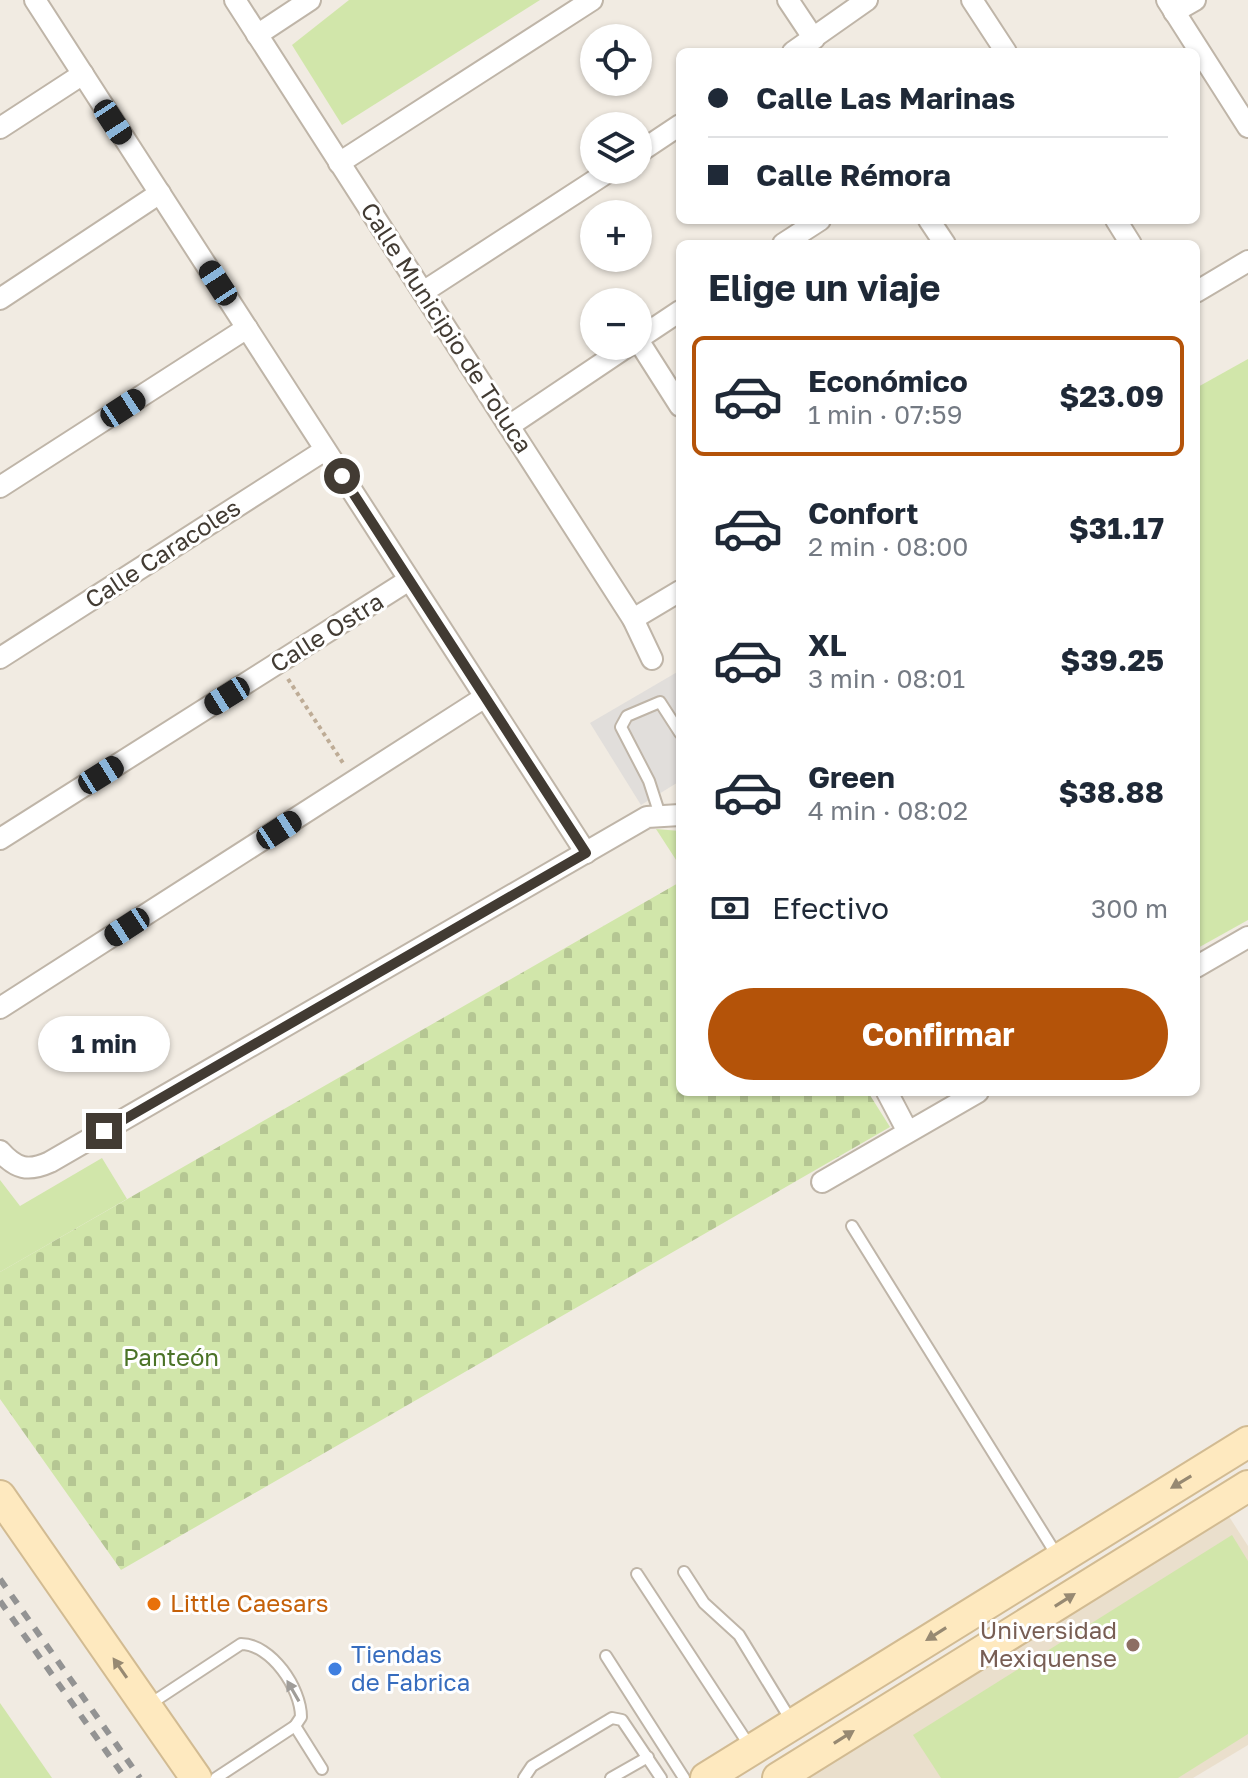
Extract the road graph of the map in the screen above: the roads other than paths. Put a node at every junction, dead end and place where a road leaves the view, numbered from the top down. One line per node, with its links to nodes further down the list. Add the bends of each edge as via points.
1 (35, 0): 16 (street)
2 (235, 0): 10 (street, Calle Municipio de Toluca)
3 (310, 0): 10 (street)
4 (592, 0): 21 (street)
5 (788, 0): 11 (street)
6 (867, 0): 11 (street)
7 (972, 0): 13 (street)
8 (1195, 0): 9 (street)
9 (1170, 6): 14 (street)
10 (257, 35): 21 (street, Calle Municipio de Toluca)
11 (814, 39): 12 (street)
12 (799, 48)
13 (1003, 48)
14 (1197, 48)
15 (1200, 53): 17 (street)
16 (83, 74): 18 (street); 23 (street)
17 (1248, 127)
18 (0, 128)
19 (676, 128): 20 (street)
20 (652, 144)
21 (339, 163): 28 (street, Calle Municipio de Toluca)
22 (589, 184): 28 (street)
23 (160, 193): 29 (street); 31 (street)
24 (814, 224): 25 (street)
25 (789, 240)
26 (1248, 261): 27 (street)
27 (1200, 290)
28 (423, 292): 36 (street, Calle Municipio de Toluca)
29 (0, 299)
30 (676, 314): 32 (street)
31 (247, 328): 37 (street); 38 (street)
32 (652, 330)
33 (607, 360): 36 (street)
34 (651, 360): 35 (street)
35 (676, 400)
36 (509, 426): 41 (street, Calle Municipio de Toluca)
37 (325, 450): 39 (street); 42 (street, Calle Caracoles)
38 (0, 487)
39 (409, 580): 44 (street); 47 (street, Calle Ostra)
40 (676, 593): 41 (street)
41 (633, 619): 43 (street, Calle Municipio de Toluca)
42 (0, 658)
43 (652, 659)
44 (485, 697): 48 (street); 51 (street)
45 (676, 727): 46 (lane, via 660,702 627,716 621,727 649,781)
46 (674, 814): 48 (street, via 647,817)
47 (0, 839)
48 (586, 853): 55 (street, via 36,1169 12,1164)
49 (1248, 937): 50 (street)
50 (1200, 965)
51 (0, 1008)
52 (889, 1096): 54 (street)
53 (971, 1096): 54 (street)
54 (908, 1132): 56 (street)
55 (0, 1151)
56 (822, 1182)
57 (852, 1226): 61 (lane)
58 (1244, 1453): 61 (street, one-way to 61)
59 (1248, 1486): 78 (street, one-way to 59)
60 (0, 1496): 65 (street, one-way to 60)
61 (1058, 1557): 66 (street, one-way to 66)
62 (684, 1572): 66 (lane, via 704,1603 739,1635)
63 (637, 1574): 68 (lane)
64 (606, 1656): 76 (lane)
65 (147, 1706): 67 (lane, one-way to 65, via 301,1717 297,1695 266,1650 254,1644 241,1644); 71 (street)
66 (793, 1724): 68 (street)
67 (295, 1726): 70 (lane); 72 (lane)
68 (752, 1749): 77 (street)
69 (648, 1757): 73 (lane, via 622,1720 612,1718 532,1766); 74 (lane); 75 (lane)
70 (322, 1769)
71 (196, 1778)
72 (216, 1778)
73 (524, 1778)
74 (611, 1778)
75 (661, 1778)
76 (684, 1778)
77 (706, 1778)
78 (778, 1778)

